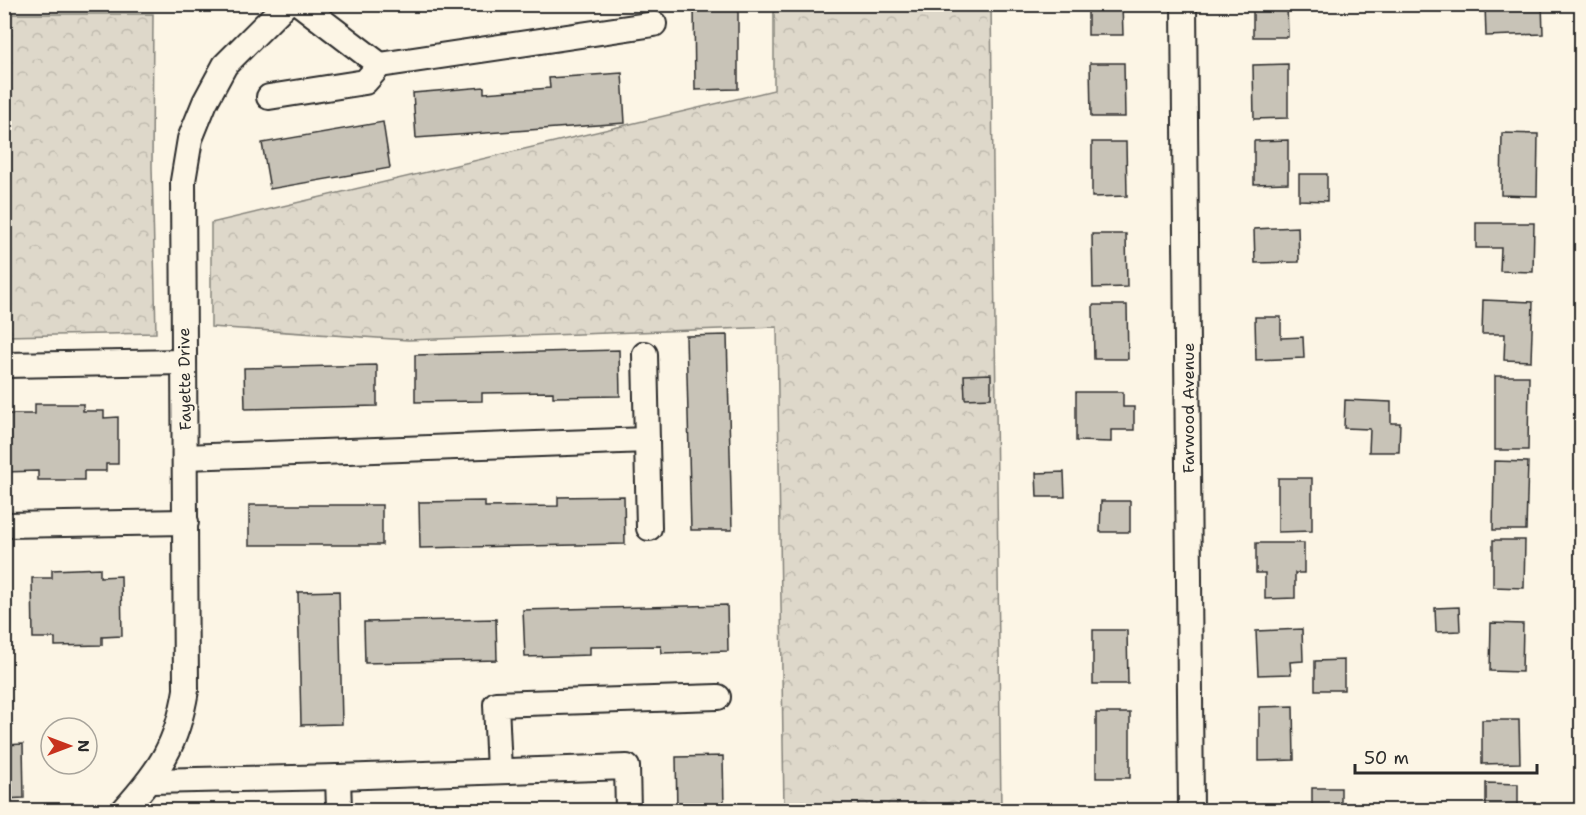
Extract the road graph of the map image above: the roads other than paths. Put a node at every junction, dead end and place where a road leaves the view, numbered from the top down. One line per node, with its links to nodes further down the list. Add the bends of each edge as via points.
1 (286, 4): 8 (street, Fayette Drive, via 225,65 190,139 183,181)
2 (300, 4): 5 (street)
3 (1184, 4): 22 (street, Farwood Avenue)
4 (654, 24): 5 (street)
5 (380, 65): 6 (street, via 364,81)
6 (269, 98)
7 (645, 354): 10 (street)
8 (183, 362): 9 (street); 11 (street, Fayette Drive)
9 (4, 365)
10 (647, 440): 11 (street); 14 (street)
11 (185, 457): 12 (street, Fayette Drive)
12 (186, 522): 13 (street); 18 (street, Fayette Drive, via 186,690 181,721)
13 (4, 525)
14 (649, 528)
15 (718, 697): 16 (street, via 496,704)
16 (499, 771): 17 (street); 21 (street, via 627,767)
17 (338, 777): 18 (street); 20 (street)
18 (151, 781): 19 (street, Fayette Drive)
19 (124, 810)
20 (339, 810)
21 (628, 810)
22 (1191, 810)

